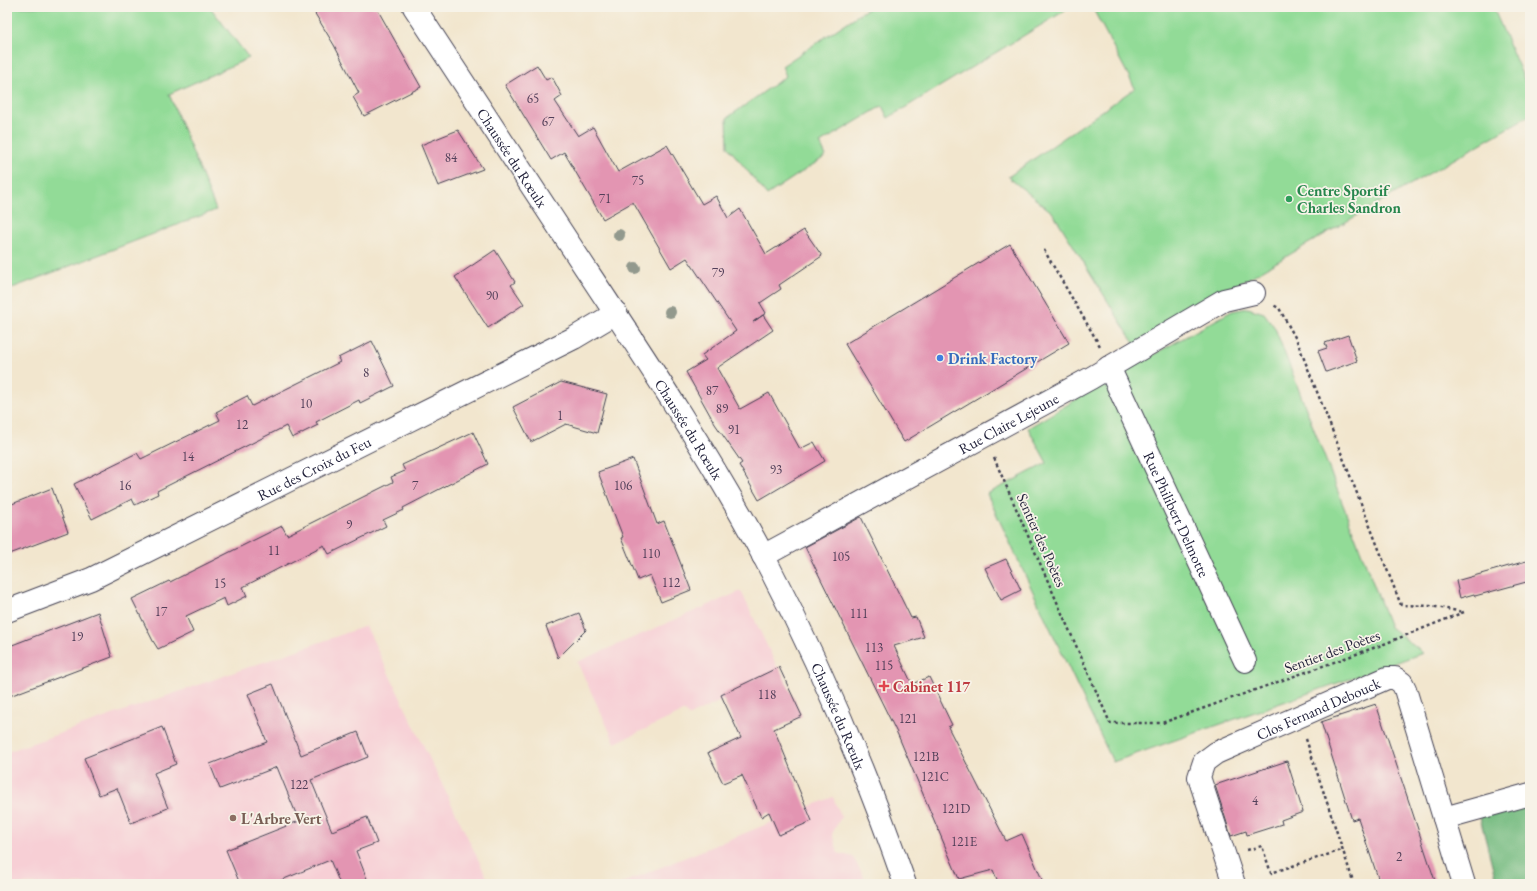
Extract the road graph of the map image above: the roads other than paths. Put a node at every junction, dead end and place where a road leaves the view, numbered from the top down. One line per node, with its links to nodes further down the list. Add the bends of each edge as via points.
1 (414, 7): 3 (street, Chaussée du Rœulx)
2 (1254, 293): 4 (street, Rue Claire Lejeune, via 1224,300)
3 (616, 313): 5 (street, Chaussée du Rœulx, via 719,476); 6 (street, Rue des Croix du Feu, via 574,338 91,579)
4 (1100, 372): 5 (street, Rue Claire Lejeune); 7 (street, Rue Philibert Delmotte)
5 (763, 556): 10 (street, Chaussée du Rœulx, via 801,630 844,724 883,820)
6 (7, 612)
7 (1244, 661)
8 (1530, 794): 9 (street)
9 (1444, 818): 11 (street, Clos Fernand Debouck, via 1405,689 1395,678 1387,678 1216,753 1204,762 1199,777); 12 (street, Clos Fernand Debouck)
10 (905, 884)
11 (1234, 884)
12 (1464, 884)

